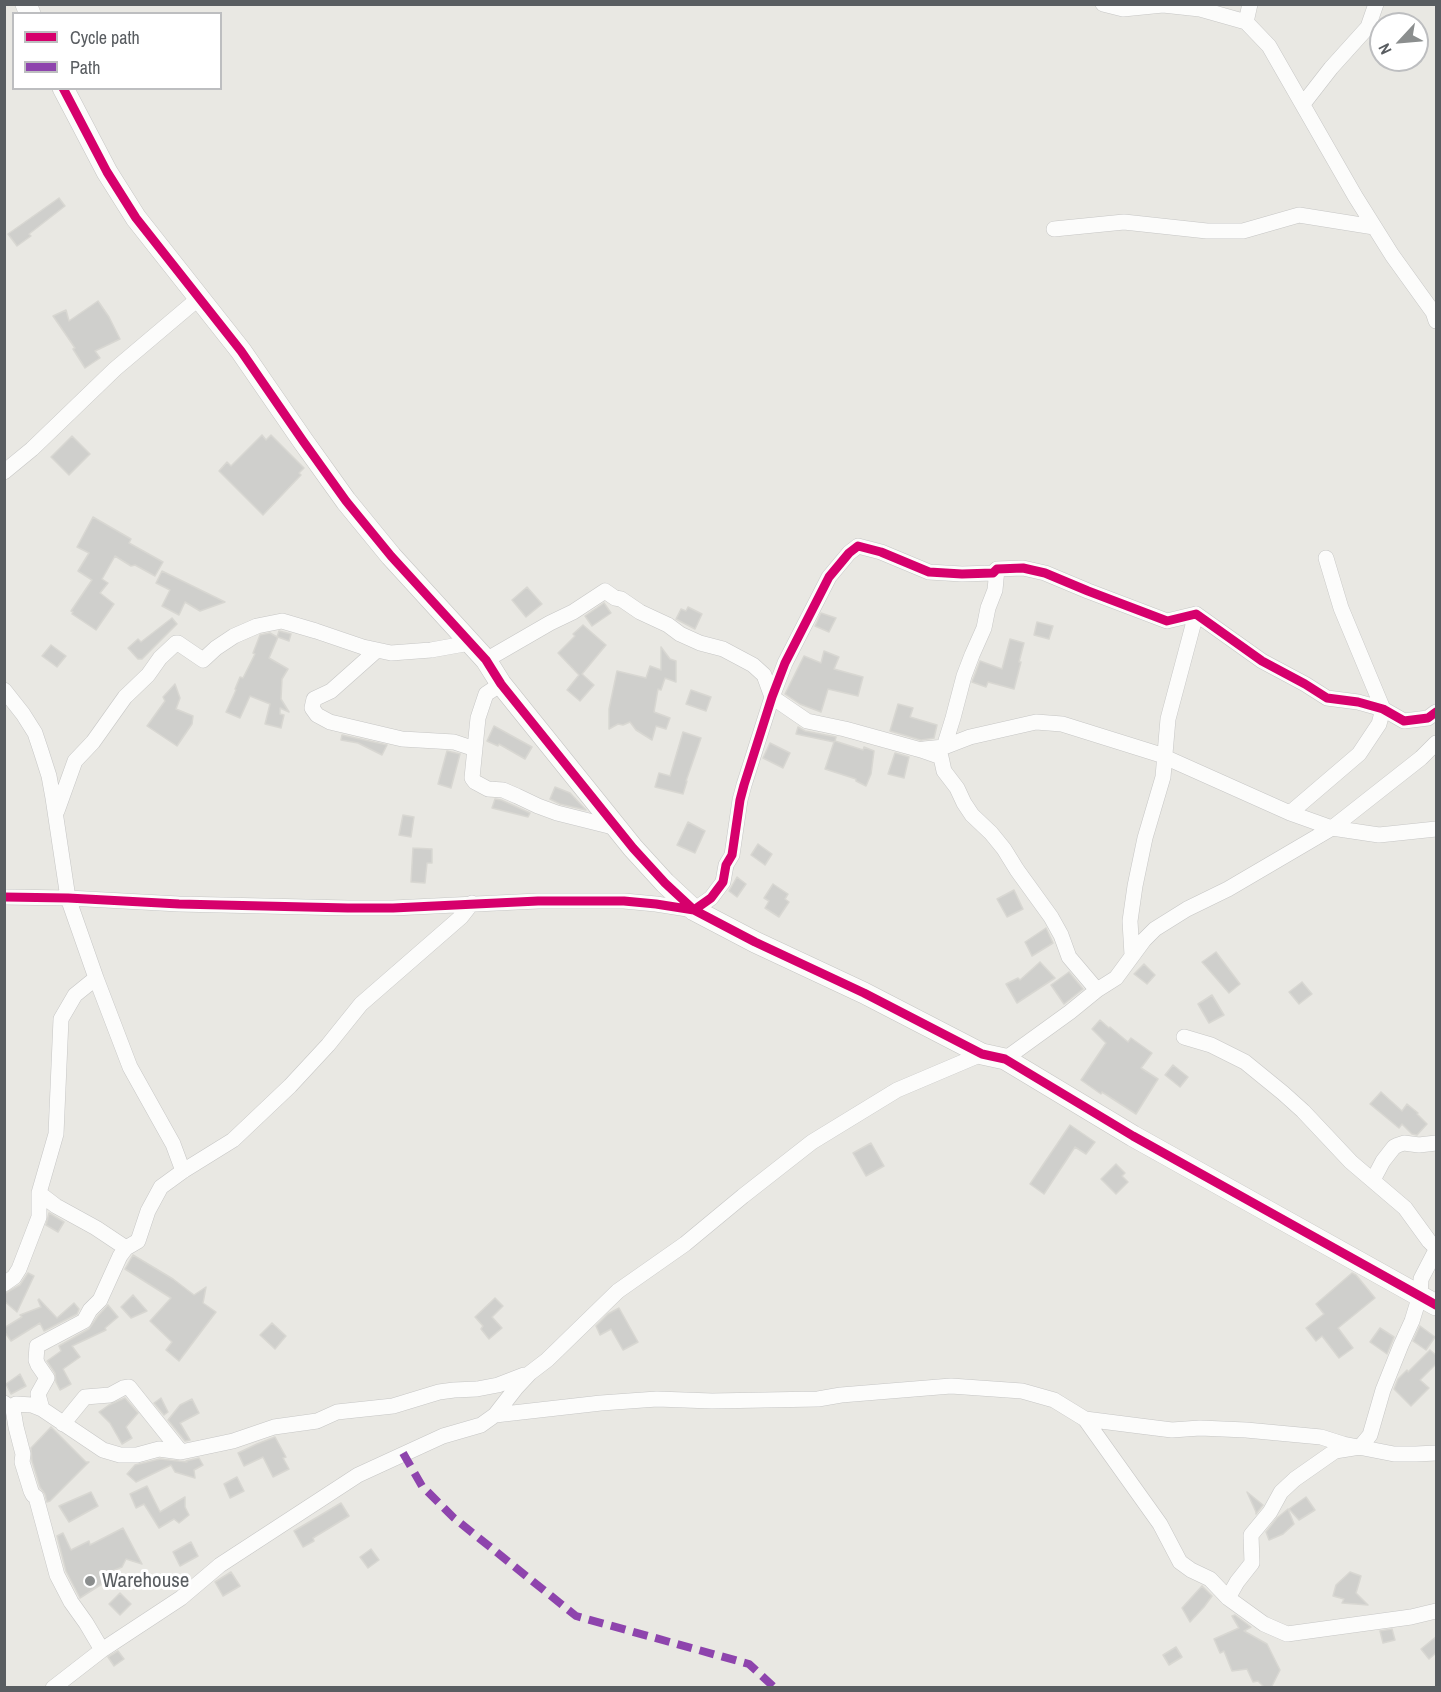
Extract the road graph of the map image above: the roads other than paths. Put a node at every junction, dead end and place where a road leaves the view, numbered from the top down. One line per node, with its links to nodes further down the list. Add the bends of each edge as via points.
1 (1103, 4): 4 (street, via 1123,9 1164,5 1200,9)
2 (1250, 4): 4 (street)
3 (1376, 4): 6 (street, via 1368,27)
4 (1246, 22): 6 (street, via 1269,46)
5 (64, 90): 9 (street, via 136,218)
6 (1303, 104): 7 (street)
7 (1374, 227): 8 (street, via 1299,215 1243,231 1124,222); 10 (street)
8 (1054, 229)
9 (199, 298): 11 (street); 15 (street, via 346,501)
10 (1437, 321)
11 (4, 472)
12 (1326, 558): 21 (street, via 1341,608)
13 (997, 569): 14 (street, via 1023,568 1045,573 1167,621); 20 (street, via 993,573 929,572 858,546 829,578); 24 (street, via 984,628 964,676)
14 (1196, 614): 21 (street, via 1262,661 1327,698); 27 (street, via 1168,718)
15 (470, 643): 16 (street, via 431,650); 17 (street)
16 (376, 651): 25 (street, via 331,691 314,699 312,708 316,715 402,739 454,742); 29 (street, via 282,621 234,636 203,660 176,643 125,697 72,765)
17 (486, 660): 18 (street); 20 (street, via 605,591 680,634 723,649 753,666 764,675)
18 (501, 684): 25 (street, via 486,694 478,718); 30 (street)
19 (4, 690): 29 (street, via 35,733)
20 (772, 697): 26 (street, via 807,721); 36 (street, via 740,800 732,855 723,882 711,898)
21 (1383, 709): 22 (street, via 1404,722 1428,718); 28 (street, via 1379,724 1359,754)
22 (1437, 712)
23 (1437, 742): 31 (street)
24 (944, 747): 26 (street); 27 (street, via 1036,722 1062,724)
25 (475, 750): 30 (street, via 475,782 557,813)
26 (921, 750): 39 (street, via 941,757 944,771 972,815 1004,849 1051,917 1069,957)
27 (1166, 758): 28 (street); 37 (street, via 1135,886 1130,921)
28 (1290, 813): 31 (street)
29 (56, 814): 34 (street)
30 (617, 828): 36 (street)
31 (1332, 828): 32 (street, via 1379,834); 37 (street, via 1186,909 1155,929)
32 (1437, 829)
33 (4, 897): 34 (street)
34 (68, 898): 35 (street, via 337,908); 38 (street)
35 (472, 903): 36 (street, via 624,901); 44 (street, via 361,1004 290,1086 233,1140)
36 (694, 910): 41 (street)
37 (1132, 955): 39 (street, via 1116,978)
38 (96, 978): 44 (street, via 130,1067 173,1144); 46 (street, via 75,995 61,1019 56,1134)
39 (1097, 990): 42 (street)
40 (1185, 1037): 45 (street, via 1245,1062)
41 (982, 1054): 42 (street); 51 (street, via 897,1090 812,1142 685,1244 618,1291)
42 (1005, 1059): 50 (street, via 1133,1136)
43 (1437, 1143): 45 (street, via 1398,1144)
44 (183, 1171): 47 (street, via 161,1187 138,1241)
45 (1373, 1180): 48 (street, via 1405,1208)
46 (39, 1193): 47 (street); 49 (street, via 39,1216 29,1245 14,1277)
47 (126, 1248): 53 (street, via 100,1300 84,1321 37,1346 36,1360 47,1378 38,1394)
48 (1436, 1250): 50 (street, via 1421,1279)
49 (4, 1284)
50 (1428, 1300): 57 (street, via 1401,1345 1370,1435)
51 (530, 1373): 54 (street); 58 (street, via 498,1385 439,1392 393,1406 337,1412 317,1421 274,1427 233,1442)
52 (9, 1406): 53 (street, via 32,1405); 62 (street, via 57,1575)
53 (42, 1409): 56 (street)
54 (495, 1415): 55 (street, via 601,1403 818,1399 951,1386 1022,1391 1054,1400); 62 (street, via 481,1425 443,1436 358,1475 228,1560 181,1598)
55 (1085, 1419): 57 (street, via 1172,1430 1200,1428 1304,1435); 60 (street, via 1160,1524 1180,1562 1210,1579)
56 (63, 1424): 58 (street, via 103,1450 120,1455 159,1449); 58 (street, via 86,1397 110,1395 129,1387)
57 (1360, 1447): 59 (street, via 1394,1454); 60 (street, via 1335,1451 1281,1492 1251,1535 1252,1563)
58 (180, 1452)
59 (1437, 1453)
60 (1228, 1598): 61 (street, via 1264,1624 1287,1634)
61 (1437, 1611)
62 (102, 1650): 63 (street)
63 (53, 1688)

